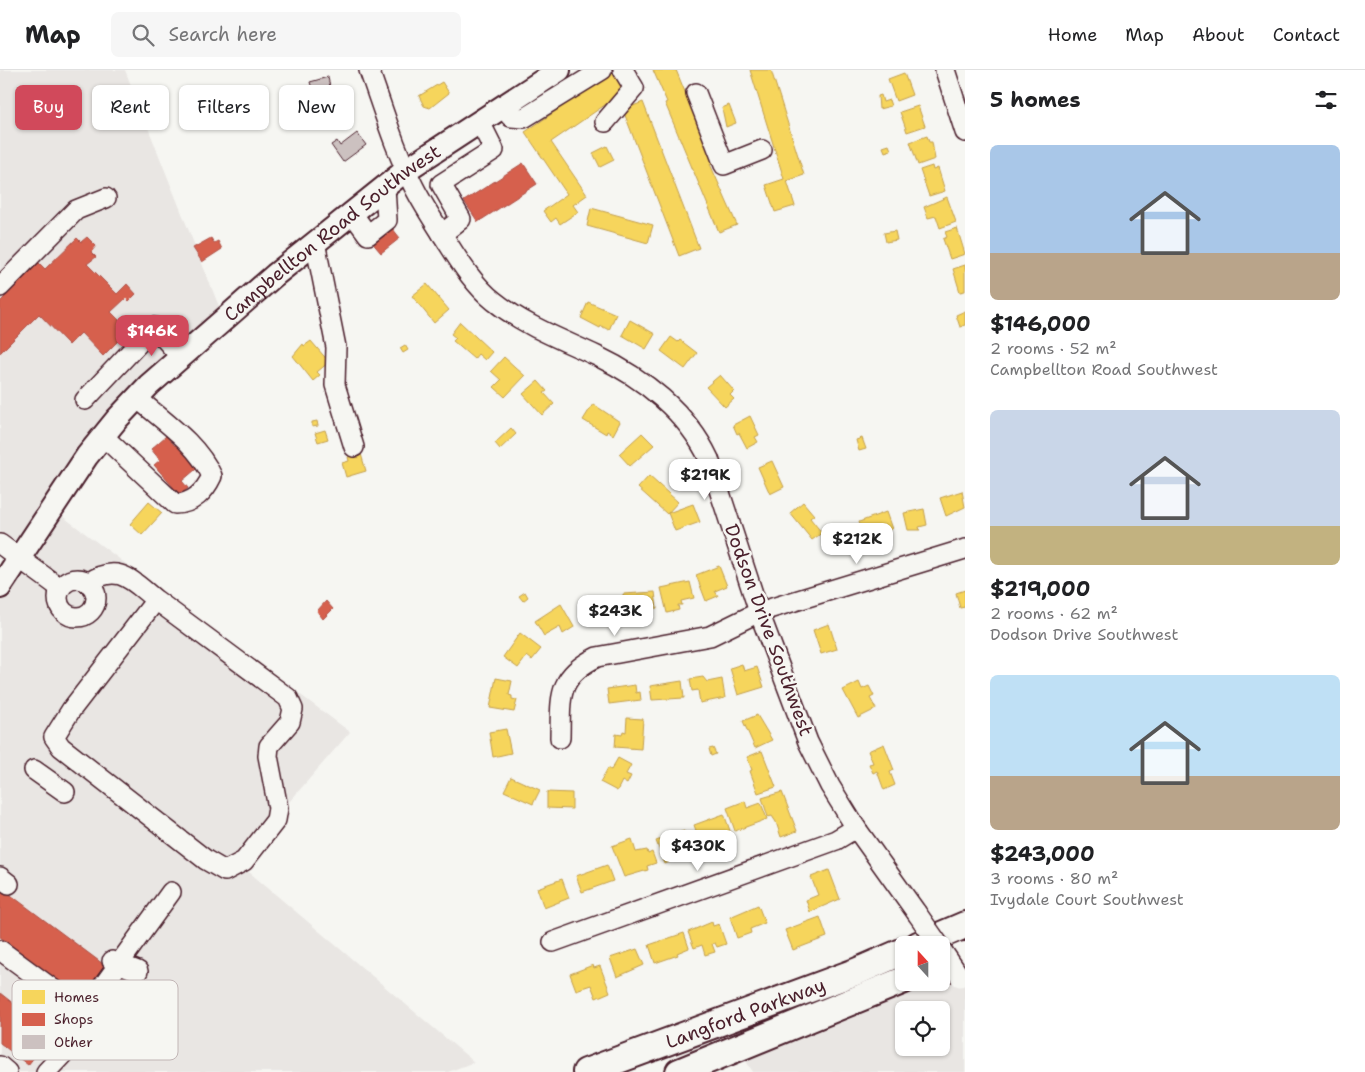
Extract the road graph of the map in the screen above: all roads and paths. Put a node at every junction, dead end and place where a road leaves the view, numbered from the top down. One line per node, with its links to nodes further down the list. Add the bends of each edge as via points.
1 (369, 70): 12 (street, Dodson Drive Southwest)
2 (559, 70): 7 (main road, Campbellton Road Southwest)
3 (602, 70): 7 (street, via 524,118 511,117)
4 (623, 70): 9 (street, via 634,88)
5 (945, 70): 10 (street)
6 (696, 93): 11 (street, via 724,165)
7 (503, 107): 8 (main road, Campbellton Road Southwest)
8 (480, 122): 12 (main road, Campbellton Road Southwest); 14 (street, via 494,150 441,184 461,220)
9 (606, 122)
10 (965, 132)
11 (762, 150)
12 (406, 170): 14 (street, Dodson Drive Southwest); 15 (main road, Campbellton Road Southwest)
13 (106, 198): 16 (street, via 76,210)
14 (442, 234): 29 (street, Dodson Drive Southwest, via 462,266 492,300 529,326 630,374 691,426 709,459)
15 (315, 242): 17 (main road, Campbellton Road Southwest); 21 (street, via 336,347 336,385)
16 (0, 286)
17 (182, 356): 18 (main road, Campbellton Road Southwest); 19 (street, via 154,327)
18 (137, 398): 20 (main road, Campbellton Road Southwest); 20 (street, via 169,425 207,466 212,476 208,486 199,496 175,504)
19 (85, 400)
20 (103, 436): 24 (main road, Campbellton Road Southwest)
21 (354, 447)
22 (0, 544): 24 (street)
23 (965, 550): 29 (street)
24 (19, 559): 26 (main road, Campbellton Road Southwest); 27 (street)
25 (88, 583): 27 (street, via 70,581); 27 (street, via 96,599 92,611 81,617 69,615 60,607); 28 (street, via 106,573 124,574)
26 (0, 587)
27 (60, 588)
28 (156, 600): 28 (street, via 54,737 68,753 206,860 225,871 244,861 276,820 278,808 268,751 290,722 293,709 288,698)
29 (759, 612): 30 (street, via 710,636 597,657 580,665 568,678 560,696); 33 (street, Dodson Drive Southwest, via 808,742)
30 (560, 738)
31 (34, 770): 32 (street)
32 (65, 792)
33 (856, 828): 36 (street, Dodson Drive Southwest, bridge); 38 (street, via 836,840)
34 (171, 892): 42 (street)
35 (965, 925): 37 (highway)
36 (933, 936)
37 (939, 936)
38 (553, 942)
39 (0, 950): 45 (street)
40 (895, 955): 52 (highway, Langford Parkway)
41 (950, 960): 44 (street, bridge)
42 (116, 962): 43 (street); 46 (street)
43 (138, 970)
44 (958, 970)
45 (41, 980)
46 (104, 980)
47 (895, 984): 53 (highway, Langford Parkway)
48 (57, 1060): 51 (street)
49 (0, 1066): 50 (street)
50 (7, 1072)
51 (46, 1072)
52 (586, 1072)
53 (679, 1072)

